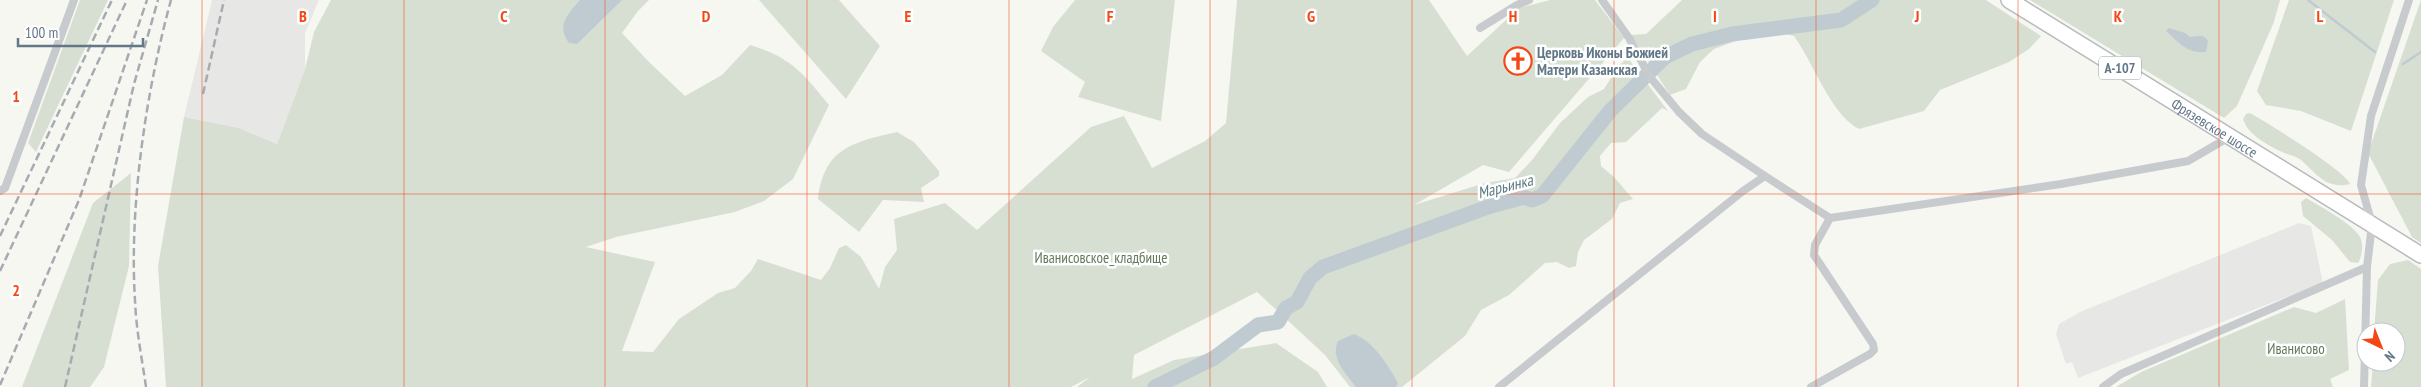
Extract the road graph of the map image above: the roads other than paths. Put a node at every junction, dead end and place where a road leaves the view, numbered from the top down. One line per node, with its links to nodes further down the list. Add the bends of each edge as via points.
1 (74, 0): 9 (street, via 5,188)
2 (1529, 0): 6 (street)
3 (1602, 0): 8 (street, via 1629,38 1650,77 1679,112 1702,134)
4 (2008, 0): 7 (highway, Фрязевское шоссе / А-107)
5 (2410, 0): 11 (street, via 2371,116 2360,185)
6 (1480, 28)
7 (2231, 136): 10 (street, via 2188,161 2061,184); 11 (highway, Фрязевское шоссе / А-107)
8 (1765, 176): 10 (street); 14 (street)
9 (0, 191)
10 (1830, 218): 15 (street, via 1815,245 1814,255 1874,350)
11 (2372, 224): 12 (highway, Фрязевское шоссе / А-107); 13 (street)
12 (2421, 255)
13 (2367, 267): 16 (street, via 2121,374); 17 (street)
14 (1499, 387)
15 (1811, 387)
16 (2103, 387)
17 (2364, 387)

